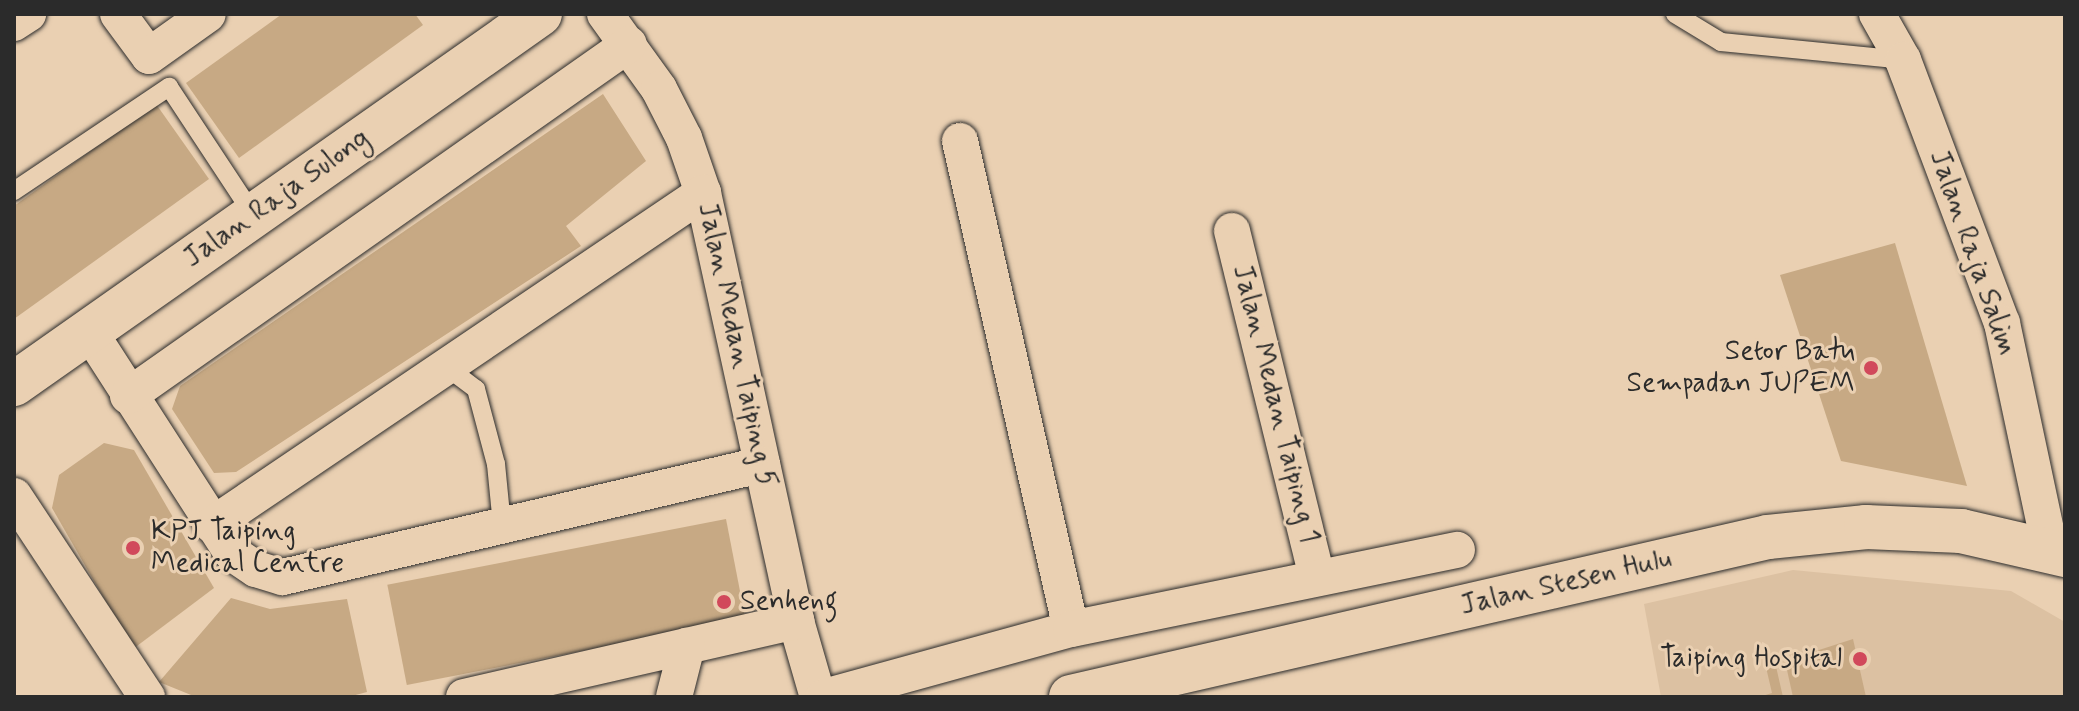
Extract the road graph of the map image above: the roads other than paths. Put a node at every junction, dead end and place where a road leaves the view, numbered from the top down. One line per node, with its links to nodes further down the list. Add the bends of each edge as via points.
1 (28, 14): 8 (street)
2 (118, 14): 3 (street, via 149,56)
3 (208, 14)
4 (540, 14): 14 (main road, Jalan Raja Sulong)
5 (605, 14): 9 (street, Jalan Medan Taiping 5)
6 (1675, 14): 10 (lane, via 1721,42)
7 (1877, 14): 10 (street, Jalan Raja Salim)
8 (14, 23)
9 (629, 44): 13 (street, Jalan Medan Taiping 5, via 684,138); 19 (street)
10 (1903, 60): 25 (street, Jalan Raja Salim, via 2002,323)
11 (960, 141): 28 (street)
12 (14, 191): 14 (lane, via 169,87)
13 (703, 193): 17 (street); 20 (street, Jalan Medan Taiping 5)
14 (254, 216): 16 (main road, Jalan Raja Sulong)
15 (1232, 231): 26 (street, Jalan Medan Taiping 1)
16 (89, 331): 18 (main road, Jalan Raja Sulong); 19 (street)
17 (448, 368): 22 (street); 23 (lane, via 476,389 496,464)
18 (14, 384)
19 (128, 396): 22 (street)
20 (762, 465): 23 (street); 27 (street, Jalan Medan Taiping 5)
21 (14, 496): 30 (street)
22 (212, 525): 23 (street, via 232,553 256,569 283,577)
23 (502, 525)
24 (1457, 550): 26 (street)
25 (2057, 552): 34 (main road, Jalan Stesen Hulu, via 1961,531 1866,527 1768,537)
26 (1317, 577): 28 (street)
27 (796, 621): 29 (street); 33 (street, Jalan Medan Taiping 5)
28 (1071, 629): 33 (street)
29 (687, 646): 31 (street); 32 (street)
30 (147, 697)
31 (464, 697)
32 (674, 697)
33 (821, 697)
34 (1071, 697)

